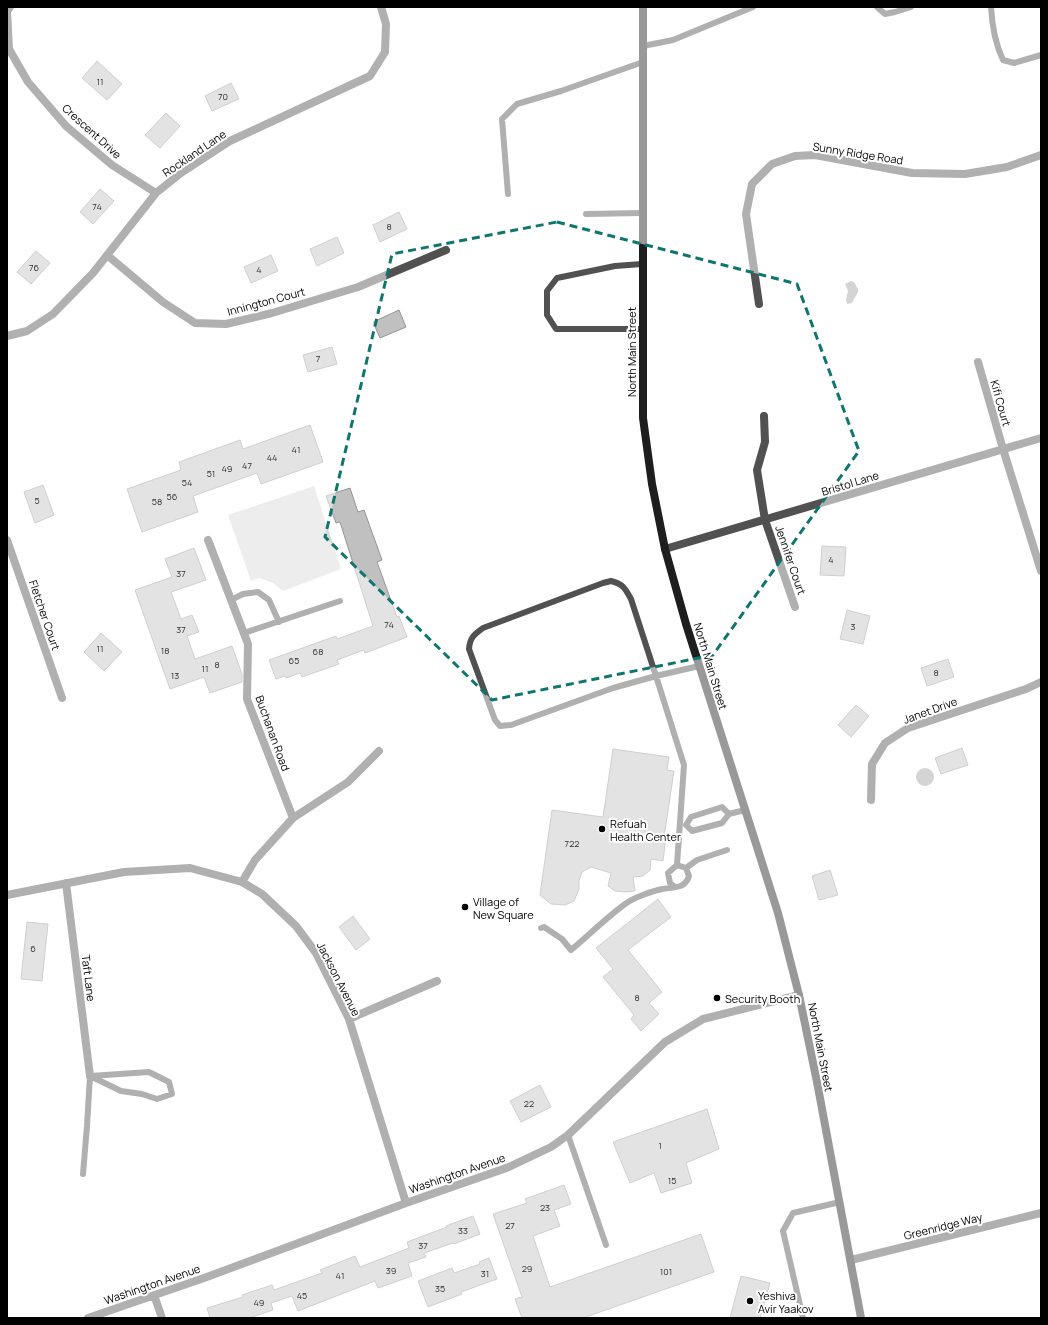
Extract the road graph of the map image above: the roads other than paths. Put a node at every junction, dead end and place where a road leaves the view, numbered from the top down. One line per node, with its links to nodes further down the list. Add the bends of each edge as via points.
1 (10, 7): 12 (street, Crescent Drive, via 7,11 9,49 28,82 66,126 112,165)
2 (380, 7): 12 (street, Rockland Lane, via 386,24 385,52 370,76 230,141)
3 (643, 7): 8 (main road, North Main Street)
4 (752, 7): 8 (lane, via 673,40)
5 (877, 7): 6 (lane, via 885,14)
6 (911, 7)
7 (992, 7): 9 (lane, via 992,26 1003,60 1014,63)
8 (643, 46): 10 (main road, North Main Street)
9 (1041, 56)
10 (643, 62): 13 (lane, via 517,104 502,118); 14 (main road, North Main Street)
11 (1041, 155): 19 (street, Sunny Ridge Road, via 1006,167 965,174 912,173 815,155 795,156 772,164 752,184 746,214)
12 (156, 193): 17 (street, Rockland Lane)
13 (508, 194)
14 (642, 213): 15 (lane); 18 (main road, North Main Street)
15 (586, 214)
16 (446, 250): 17 (street, Innington Court, via 358,287 226,324 195,323 163,302)
17 (107, 255): 21 (street, Rockland Lane, via 53,314 27,331)
18 (642, 264): 20 (main road, North Main Street); 20 (lane, via 615,266 557,278 547,292 547,315 556,329)
19 (760, 304)
20 (642, 329): 29 (main road, North Main Street, via 643,418 652,484)
21 (7, 336)
22 (978, 362): 25 (street, Kifi Court)
23 (764, 416): 26 (street, Jennifer Court, via 765,442 757,470)
24 (1041, 438): 25 (street, Bristol Lane)
25 (1003, 449): 26 (street, Bristol Lane); 30 (street)
26 (766, 520): 29 (street, Bristol Lane); 33 (street, Jennifer Court)
27 (7, 540): 39 (street, Fletcher Court)
28 (208, 540): 31 (street, Buchanan Road)
29 (665, 549): 36 (main road, North Main Street)
30 (1041, 571)
31 (231, 600): 34 (lane, via 243,594 258,592 269,600); 35 (street, Buchanan Road)
32 (340, 600): 34 (lane)
33 (795, 607)
34 (279, 622): 35 (lane)
35 (244, 633): 44 (street, Buchanan Road, via 248,644 247,699)
36 (699, 666): 37 (lane); 42 (main road, North Main Street)
37 (656, 676): 37 (lane, via 500,726 494,720 469,649 469,641 482,628 611,581 625,588 631,599); 45 (lane, via 684,765)
38 (1041, 682): 41 (street, Janet Drive, via 908,728 885,742 872,764)
39 (62, 698)
40 (379, 752): 44 (street, via 348,782)
41 (871, 800)
42 (745, 810): 43 (lane); 55 (main road, North Main Street, via 778,913)
43 (729, 814): 45 (lane, via 722,823 692,832); 45 (lane, via 722,807 691,817)
44 (292, 818): 49 (street, via 255,860)
45 (683, 826): 47 (lane)
46 (727, 850): 48 (lane, via 697,860)
47 (677, 865): 48 (lane); 51 (lane, via 668,873 670,883)
48 (686, 868): 51 (lane, via 688,881 685,885)
49 (242, 882): 50 (street, Jackson Avenue, via 190,868 124,872); 56 (street, Jackson Avenue, via 262,894 296,926 316,953)
50 (66, 883): 52 (street, Jackson Avenue); 57 (street, Taft Lane)
51 (675, 887): 53 (lane, via 655,891 626,903 571,950 562,938 544,927)
52 (7, 895)
53 (541, 928)
54 (437, 981): 56 (street)
55 (799, 995): 58 (street, Washington Avenue, via 703,1019 665,1042); 60 (main road, North Main Street)
56 (349, 1019): 61 (street, Jackson Avenue)
57 (90, 1076): 57 (lane, via 149,1072 169,1082 172,1094 158,1099 121,1091); 59 (lane)
58 (568, 1135): 61 (street, Washington Avenue, via 509,1167); 63 (lane)
59 (83, 1174)
60 (840, 1202): 64 (main road, North Main Street); 68 (lane, via 793,1214 783,1231)
61 (406, 1203): 65 (street, Washington Avenue)
62 (1041, 1213): 64 (street, Greenridge Way)
63 (606, 1245)
64 (851, 1260): 69 (main road, North Main Street)
65 (154, 1295): 66 (street, Washington Avenue); 67 (street)
66 (88, 1318)
67 (162, 1318)
68 (803, 1318)
69 (861, 1318)

